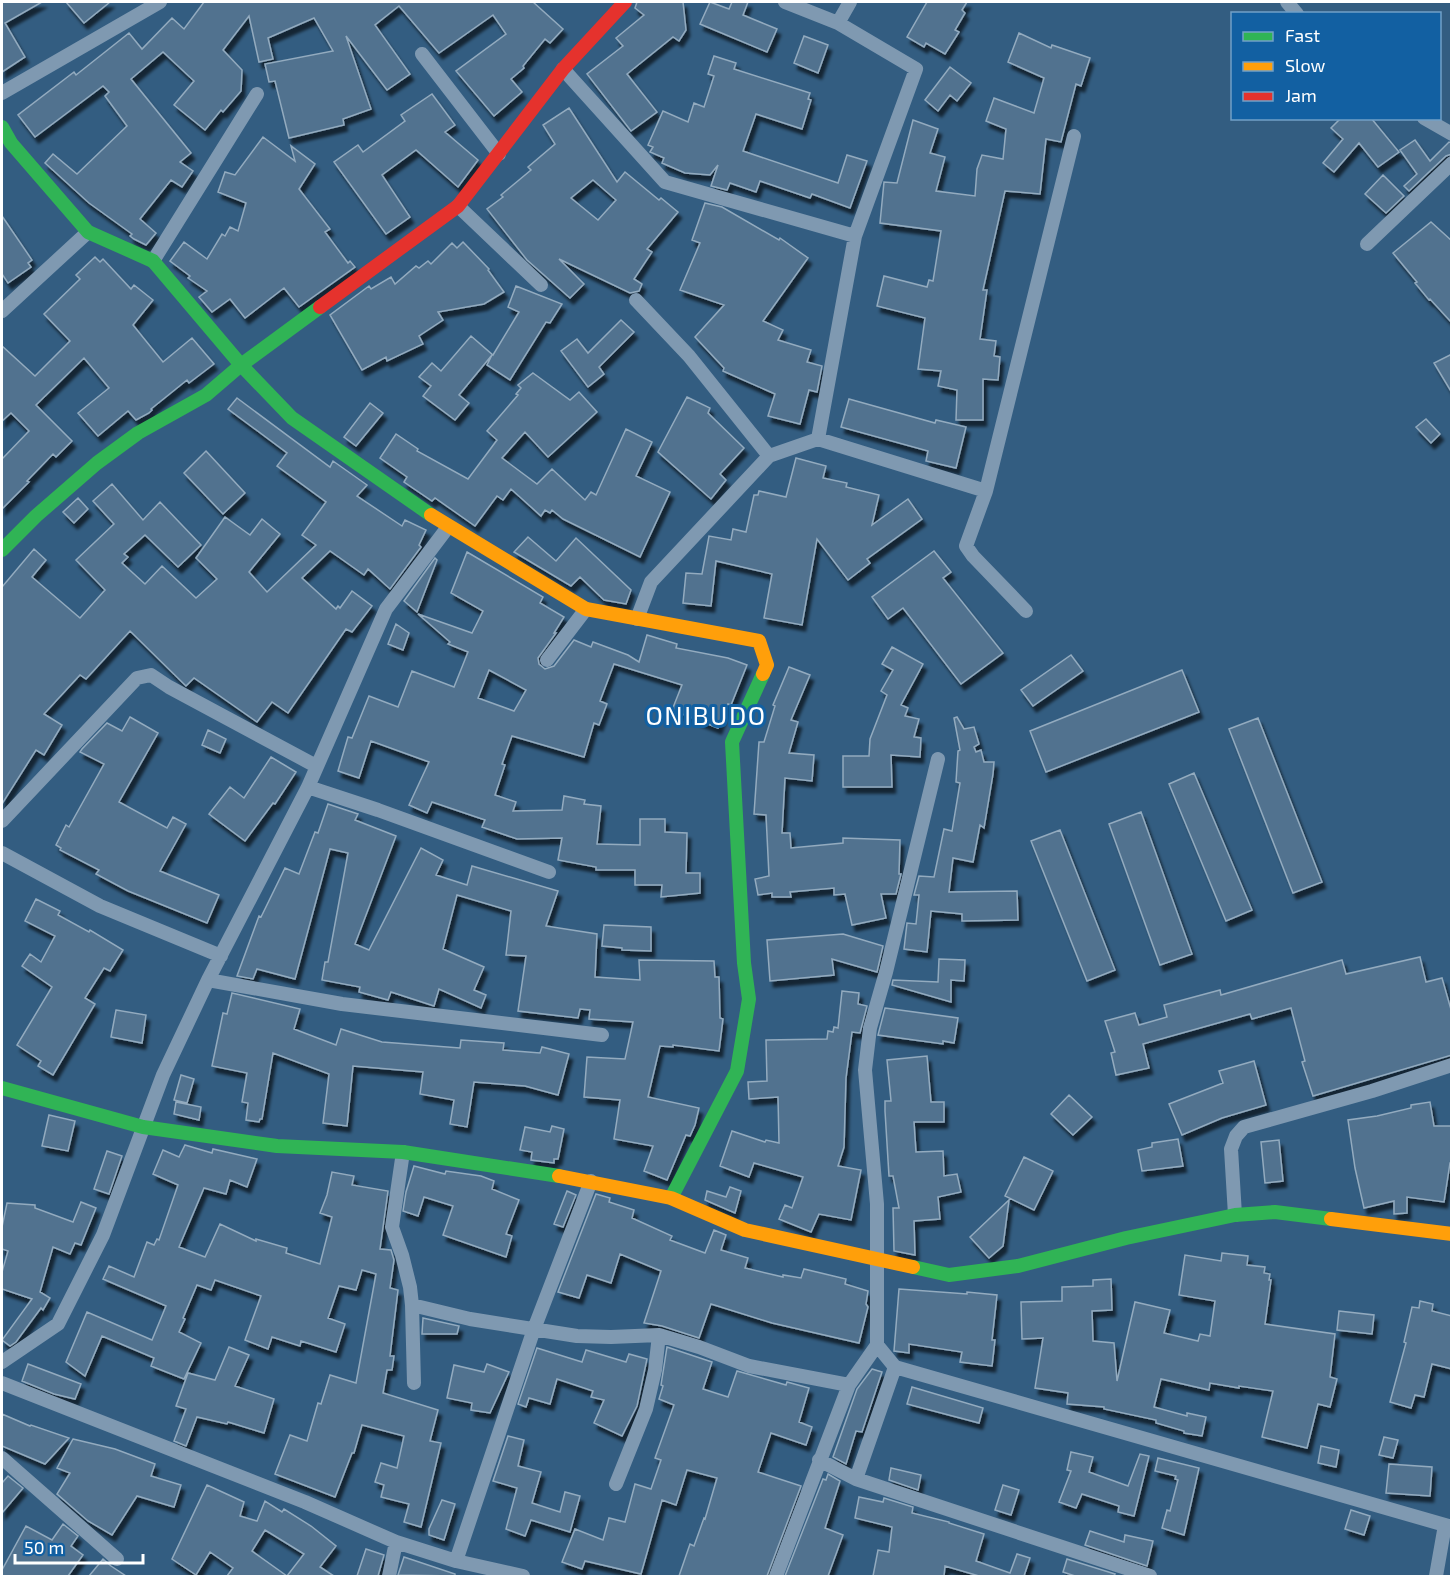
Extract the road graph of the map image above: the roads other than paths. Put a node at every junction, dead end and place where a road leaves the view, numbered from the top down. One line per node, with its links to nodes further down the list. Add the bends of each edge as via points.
1 (160, 2): 8 (street)
2 (625, 2): 7 (street)
3 (785, 2): 5 (street)
4 (850, 2): 5 (street)
5 (838, 23): 19 (street, via 916,69)
6 (422, 54): 15 (street)
7 (562, 69): 15 (street); 19 (street, via 665,182)
8 (2, 93)
9 (256, 94): 21 (street)
10 (1428, 120): 12 (street)
11 (2, 127): 14 (street)
12 (1452, 134)
13 (1074, 136): 28 (street)
14 (6, 146): 18 (street)
15 (499, 154): 17 (street)
16 (1452, 163): 20 (street)
17 (458, 206): 22 (street); 25 (street)
18 (88, 232): 21 (street); 24 (street)
19 (855, 236): 26 (street)
20 (1367, 244)
21 (153, 261): 25 (street)
22 (541, 285)
23 (636, 300): 27 (street, via 689,356)
24 (2, 311)
25 (241, 365): 29 (street, via 292,418); 30 (street, via 206,395 138,433 97,463)
26 (818, 439): 27 (street); 28 (street)
27 (769, 456): 33 (street, via 651,582)
28 (986, 491): 32 (street, via 966,546)
29 (448, 527): 31 (street); 36 (street, via 386,609)
30 (2, 550)
31 (586, 609): 33 (street); 34 (street)
32 (1026, 611)
33 (637, 619): 49 (street, via 759,641 767,665 732,742 749,999 737,1071)
34 (547, 660)
35 (938, 759): 52 (street, via 870,1028 865,1070)
36 (316, 766): 37 (street); 38 (street, via 151,675 137,678)
37 (308, 787): 40 (street); 41 (street)
38 (2, 821)
39 (2, 853): 41 (street, via 100,906)
40 (549, 872)
41 (221, 956): 42 (street)
42 (208, 980): 43 (street, via 342,1004); 46 (street)
43 (602, 1035)
44 (1452, 1065): 50 (street, via 1244,1127 1231,1149)
45 (2, 1088): 46 (street)
46 (143, 1127): 47 (street, via 277,1146); 57 (street, via 103,1235 58,1324)
47 (403, 1152): 48 (street); 53 (street, via 392,1227)
48 (591, 1181): 49 (street); 54 (street)
49 (671, 1198): 52 (street, via 745,1230)
50 (1235, 1215): 51 (street, via 1275,1212); 52 (street, via 1018,1266 949,1275)
51 (1452, 1234)
52 (878, 1258): 56 (street)
53 (412, 1305): 54 (street); 60 (street)
54 (534, 1329): 55 (street, via 610,1338); 69 (street)
55 (659, 1335): 61 (street, via 748,1366); 65 (street, via 646,1409)
56 (877, 1344): 58 (street); 61 (street)
57 (2, 1362)
58 (895, 1367): 64 (street); 66 (street)
59 (2, 1383): 67 (street)
60 (414, 1383)
61 (849, 1385): 63 (street)
62 (2, 1458): 68 (street)
63 (819, 1460): 64 (street); 72 (street)
64 (856, 1479): 73 (street)
65 (616, 1484)
66 (1448, 1526): 74 (street)
67 (396, 1542): 69 (street); 70 (street)
68 (117, 1558)
69 (456, 1561): 71 (street)
70 (389, 1576)
71 (523, 1576)
72 (776, 1576)
73 (1150, 1576)
74 (1436, 1576)

